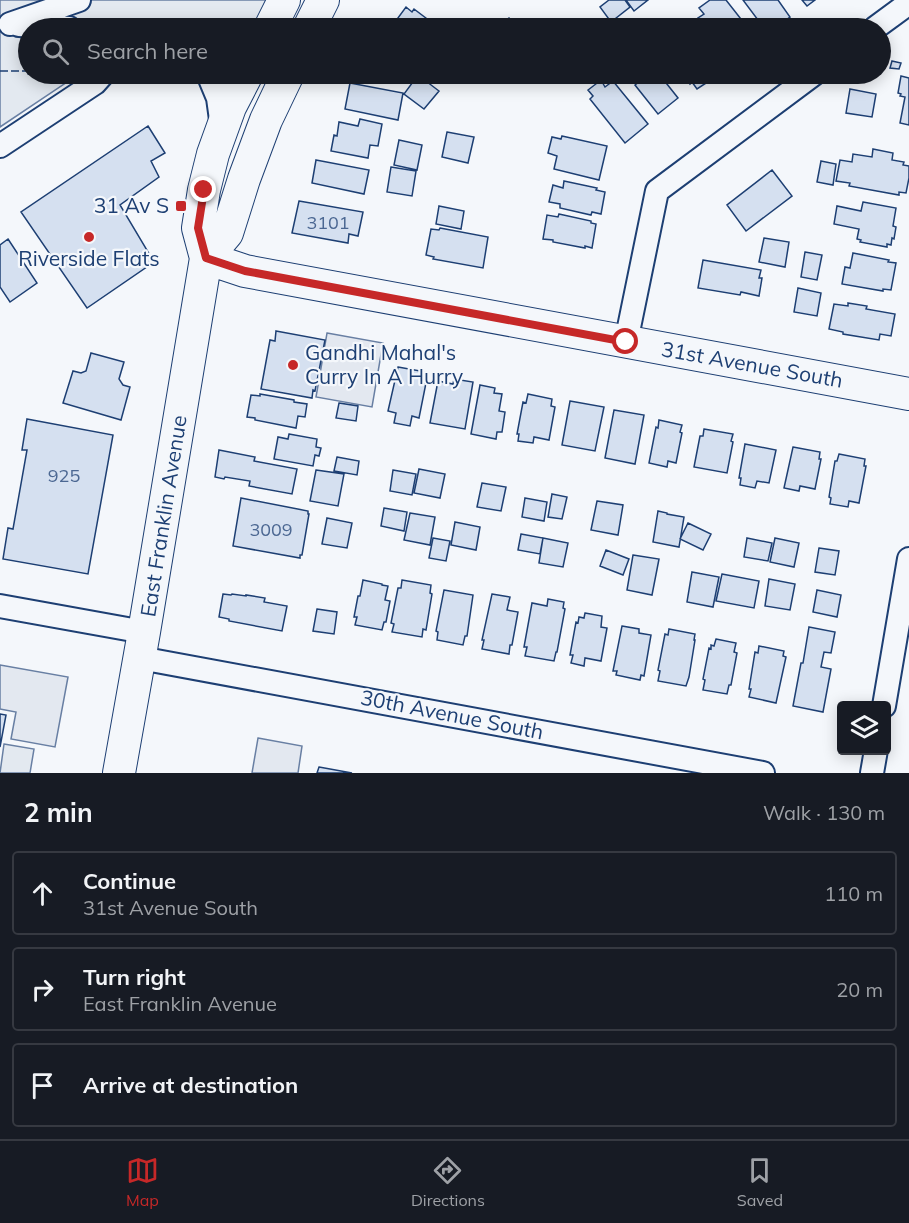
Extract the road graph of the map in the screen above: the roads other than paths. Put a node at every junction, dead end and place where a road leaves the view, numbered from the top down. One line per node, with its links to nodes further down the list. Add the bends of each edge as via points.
1 (79, 0): 5 (street)
2 (284, 0): 6 (street)
3 (323, 0): 7 (street)
4 (909, 3): 8 (street)
5 (24, 18)
6 (275, 18)
7 (314, 18)
8 (889, 18)
9 (92, 84): 15 (street)
10 (212, 84): 14 (street)
11 (242, 84): 14 (street, East Franklin Avenue)
12 (283, 84): 16 (street, via 262,130 227,233)
13 (801, 84): 17 (street, via 657,191)
14 (222, 128): 16 (street, East Franklin Avenue, via 204,190 198,228)
15 (0, 147)
16 (206, 258): 17 (street, 31st Avenue South, via 245,271); 21 (street, East Franklin Avenue)
17 (626, 342): 18 (street, 31st Avenue South)
18 (909, 394)
19 (909, 559): 22 (street)
20 (0, 606): 21 (street, 30th Avenue South)
21 (142, 645): 24 (street, East Franklin Avenue); 25 (street, 30th Avenue South)
22 (885, 701)
23 (875, 755): 26 (street)
24 (119, 773)
25 (763, 773)
26 (872, 773)

